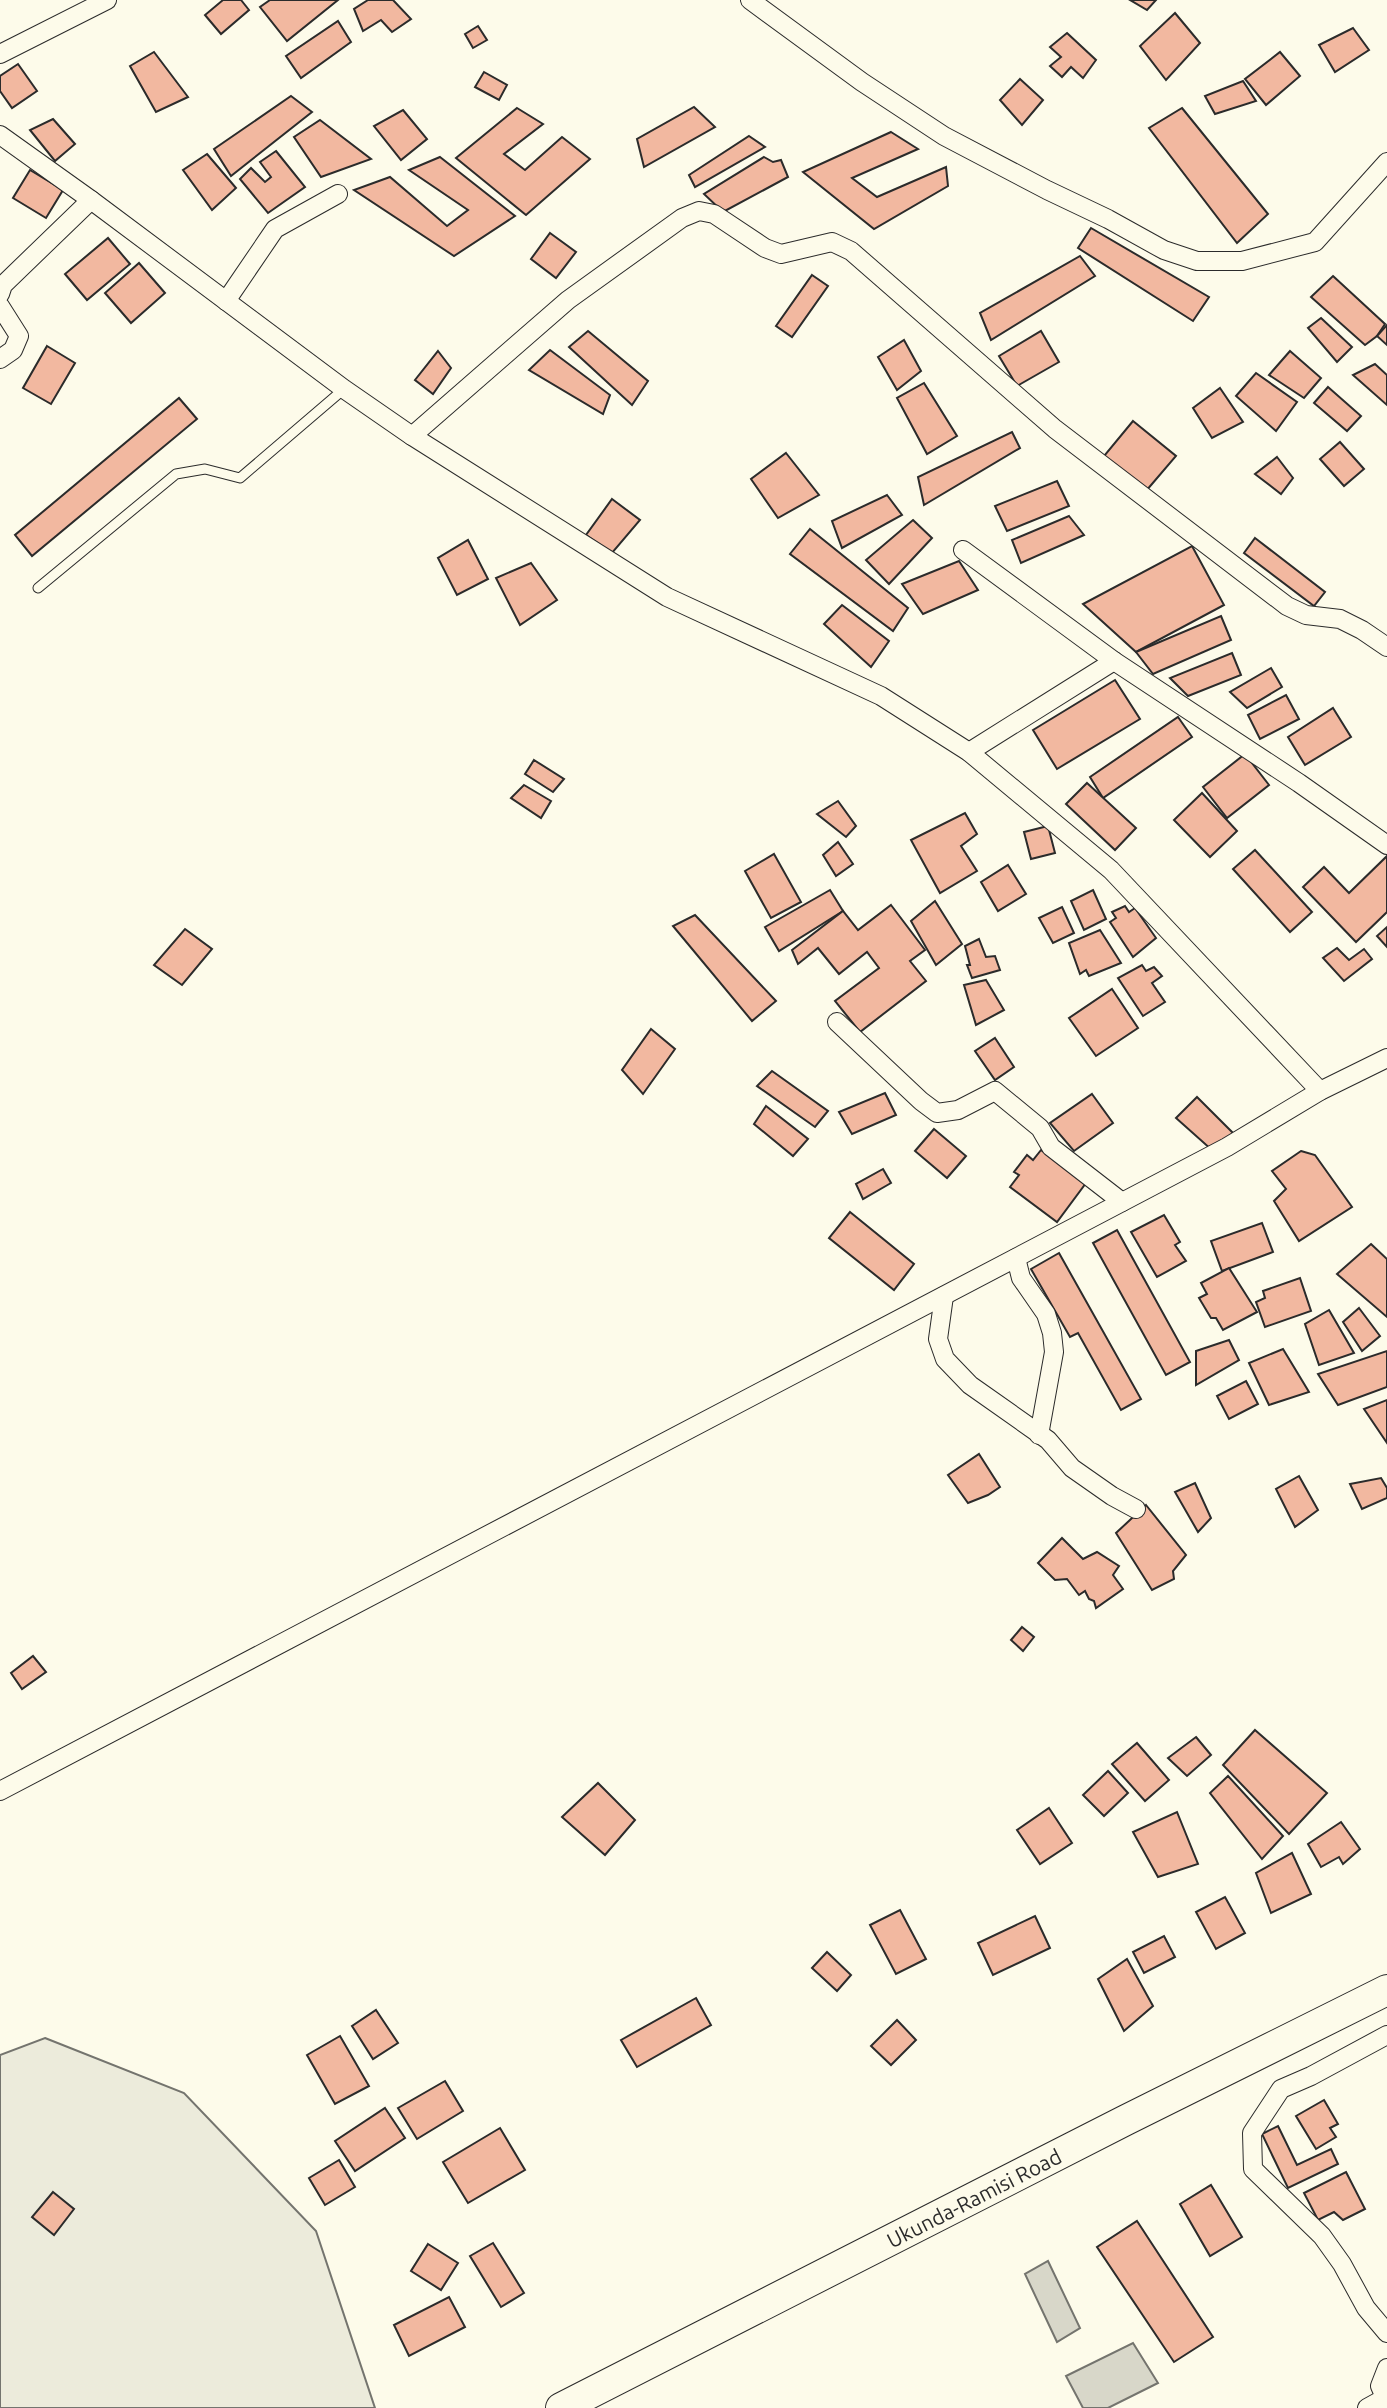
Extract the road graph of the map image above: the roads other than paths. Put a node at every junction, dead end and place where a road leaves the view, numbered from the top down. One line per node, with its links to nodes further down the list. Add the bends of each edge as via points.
1 (107, 0): 3 (street)
2 (750, 0): 5 (street, via 944,136 1164,250 1197,261 1242,261 1315,242)
3 (0, 54)
4 (0, 135): 7 (street)
5 (1387, 162)
6 (338, 194): 9 (street, via 275,229)
7 (91, 200): 8 (street, via 3,285); 9 (street)
8 (0, 294)
9 (226, 301): 12 (street)
10 (0, 306): 11 (street, via 19,336 13,350)
11 (0, 359)
12 (344, 389): 13 (street); 15 (lane, via 240,478 205,469 176,474)
13 (412, 436): 16 (street, via 568,300 682,218 699,211 715,214 780,254 832,242 851,251 1055,429 1287,606 1306,615 1340,619); 18 (street, via 667,597 881,696)
14 (963, 550): 17 (street)
15 (38, 588)
16 (1387, 647)
17 (1114, 661): 18 (street); 19 (street)
18 (969, 752): 22 (street, via 1111,870)
19 (1387, 845)
20 (837, 1022): 23 (street, via 937,1113 958,1111 995,1091 1040,1128 1051,1147)
21 (1387, 1058): 22 (street)
22 (1320, 1091): 23 (street)
23 (1122, 1202): 24 (street)
24 (1016, 1258): 25 (street); 26 (street, via 1021,1278 1046,1314 1052,1332 1054,1352)
25 (944, 1296): 26 (street, via 938,1339 945,1359 970,1385); 28 (street)
26 (1039, 1435): 27 (street, via 1072,1468)
27 (1136, 1509)
28 (0, 1791)
29 (1387, 1990): 34 (highway, Ukunda-Ramisi Road)
30 (1387, 2035): 31 (street, via 1281,2089 1252,2133 1253,2169 1322,2236 1366,2308)
31 (1387, 2333)
32 (1387, 2368): 33 (street, via 1380,2386)
33 (1386, 2399): 35 (street)
34 (561, 2408)
35 (1367, 2408)

